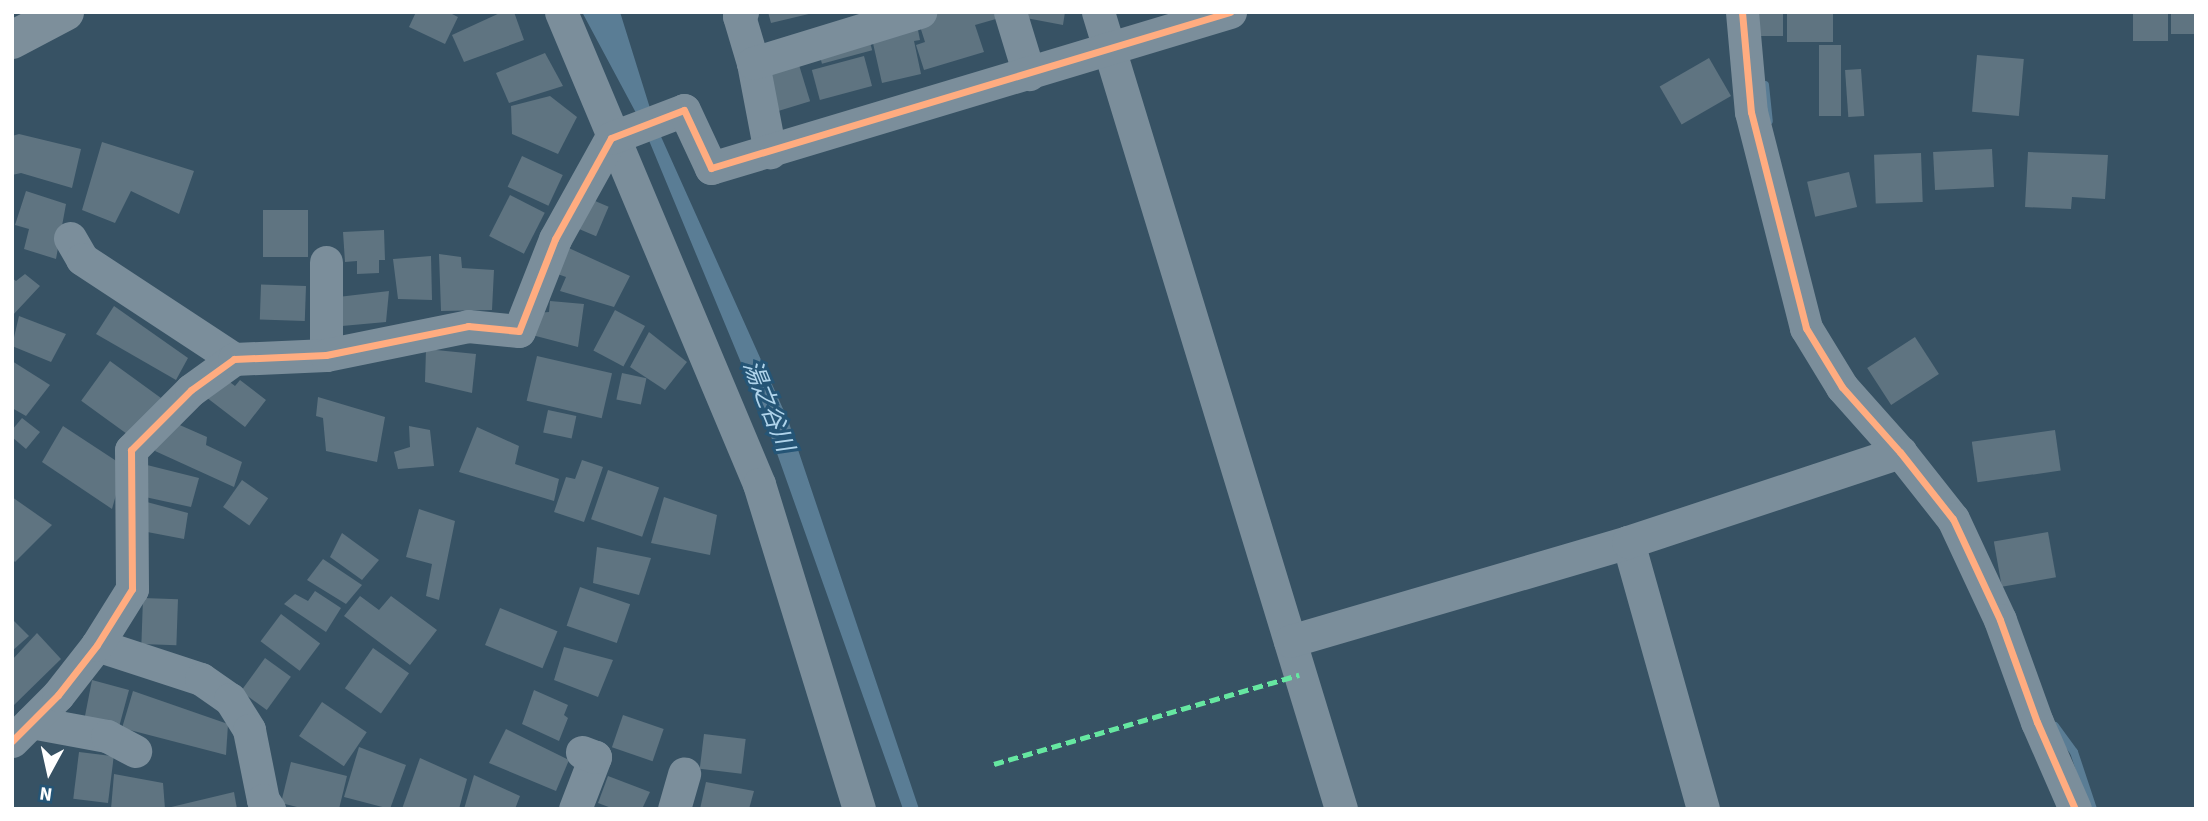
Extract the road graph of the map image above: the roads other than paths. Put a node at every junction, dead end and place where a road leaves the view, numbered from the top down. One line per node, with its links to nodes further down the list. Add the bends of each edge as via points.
1 (65, 12): 9 (highway)
2 (561, 12): 13 (street)
3 (742, 12): 11 (street, via 739,16)
4 (920, 12): 11 (street)
5 (1010, 12): 12 (street)
6 (1098, 12): 10 (street)
7 (1230, 12): 10 (street)
8 (1742, 12): 19 (street, via 1751,112 1806,328 1842,387)
9 (12, 40)
10 (1111, 50): 12 (street); 21 (street)
11 (753, 63): 14 (street)
12 (1029, 74): 14 (street)
13 (611, 138): 14 (street, via 684,110 711,168); 17 (street, via 555,239 519,331 468,326); 30 (street, via 759,484)
14 (770, 152)
15 (70, 238): 18 (street, via 82,259)
16 (326, 262): 17 (street)
17 (326, 355): 18 (street)
18 (234, 359): 22 (street, via 191,390 131,450 132,589)
19 (1900, 452): 20 (street); 33 (street, via 1953,519 2000,620)
20 (1629, 542): 21 (street); 32 (street)
21 (1290, 641): 31 (street)
22 (97, 645): 23 (street); 27 (street, via 201,679 230,699 249,730 263,800)
23 (22, 732): 24 (street, via 107,736)
24 (135, 751)
25 (582, 752): 28 (street, via 595,757)
26 (684, 774): 29 (street)
27 (269, 809)
28 (575, 809)
29 (674, 809)
30 (859, 809)
31 (1341, 809)
32 (1703, 809)
33 (2075, 809)

